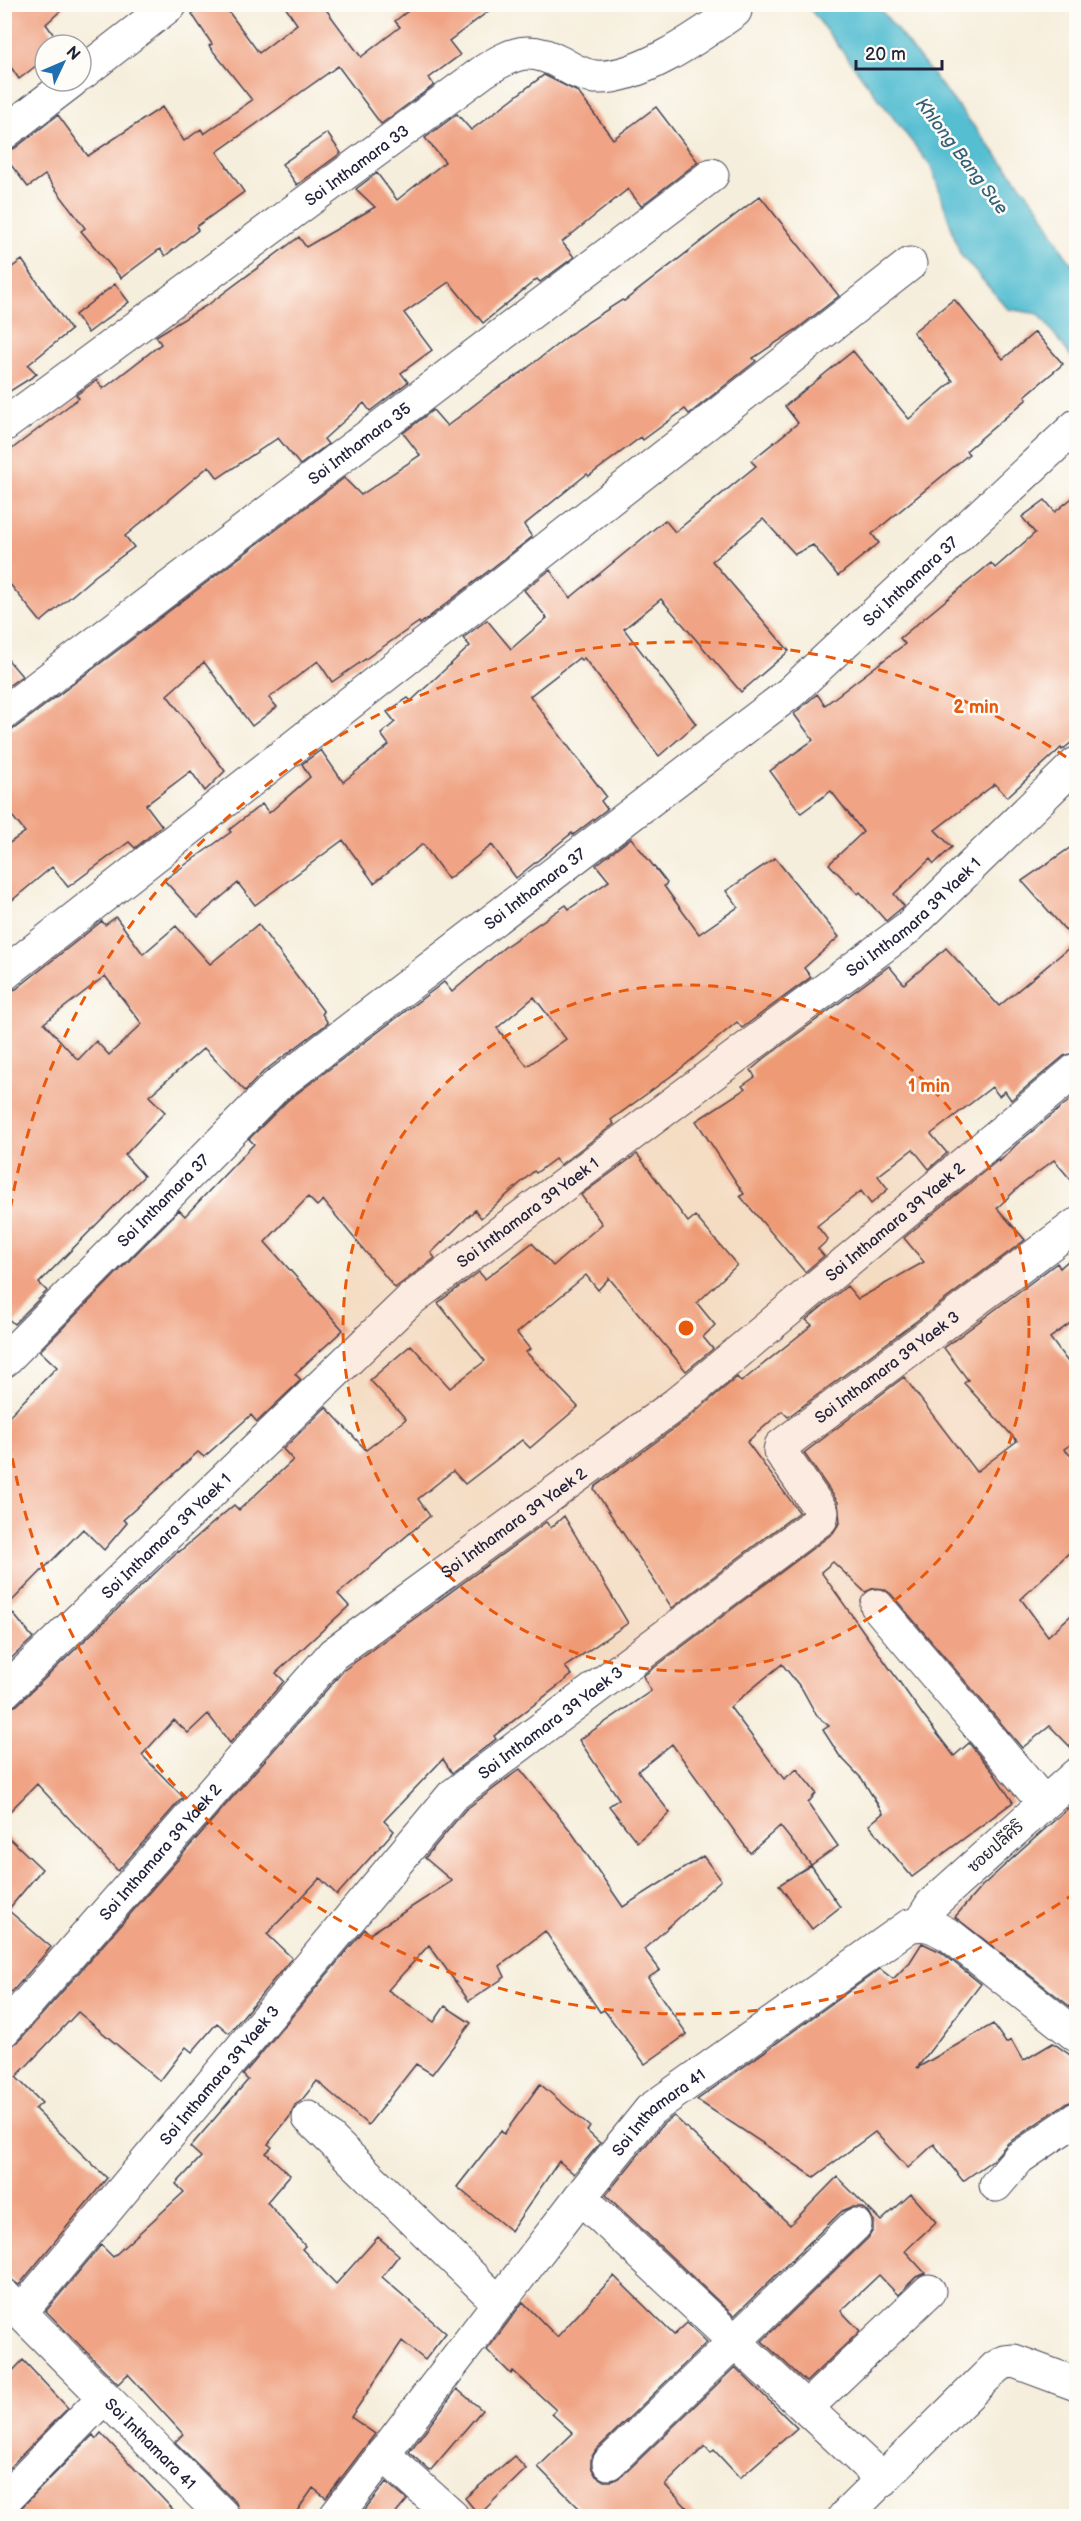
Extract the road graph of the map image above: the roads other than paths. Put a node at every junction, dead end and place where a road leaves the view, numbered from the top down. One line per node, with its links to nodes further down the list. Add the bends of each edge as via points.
1 (171, 4): 3 (street)
2 (735, 10): 8 (street, Soi Inthamara 33, via 650,64 618,75 594,77 529,52 508,56)
3 (93, 65)
4 (56, 93): 5 (street)
5 (4, 133)
6 (712, 175): 10 (street, Soi Inthamara 35)
7 (910, 264): 12 (street)
8 (4, 425)
9 (1077, 426): 15 (street, Soi Inthamara 37, via 790,693 275,1087)
10 (4, 712)
11 (1077, 764): 17 (street, Soi Inthamara 39 Yaek 1, via 909,927 410,1300)
12 (4, 974)
13 (1077, 1070): 21 (street, Soi Inthamara 39 Yaek 2, via 676,1404 333,1654)
14 (1077, 1225): 30 (street, Soi Inthamara 39 Yaek 3, via 781,1446 780,1452 822,1512 821,1519 452,1796)
15 (4, 1361)
16 (876, 1606): 19 (street)
17 (4, 1692)
18 (1077, 1775): 19 (street, ซอยปลีศิริ)
19 (1044, 1803): 20 (street, ซอยปลีศิริ, via 932,1904)
20 (920, 1923): 22 (street, via 952,1937); 26 (street, Soi Inthamara 41, via 909,1926 650,2110)
21 (4, 2030)
22 (1077, 2035)
23 (309, 2118): 29 (street)
24 (1077, 2119): 25 (street, via 1019,2158)
25 (996, 2185)
26 (580, 2197): 29 (street, Soi Inthamara 41); 31 (street)
27 (855, 2225): 31 (street)
28 (929, 2290): 34 (street)
29 (499, 2303): 35 (street, Soi Inthamara 41)
30 (13, 2304): 33 (street)
31 (734, 2340): 34 (street); 36 (street)
32 (1077, 2384): 37 (street, via 1014,2361 1005,2362)
33 (104, 2397): 38 (street, Soi Inthamara 41); 39 (street, Soi Inthamara 41)
34 (806, 2408): 37 (street)
35 (384, 2454): 40 (street, Soi Inthamara 41); 41 (street)
36 (609, 2463)
37 (883, 2480): 42 (street)
38 (4, 2500)
39 (223, 2517)
40 (336, 2517)
41 (452, 2517)
42 (845, 2517)

